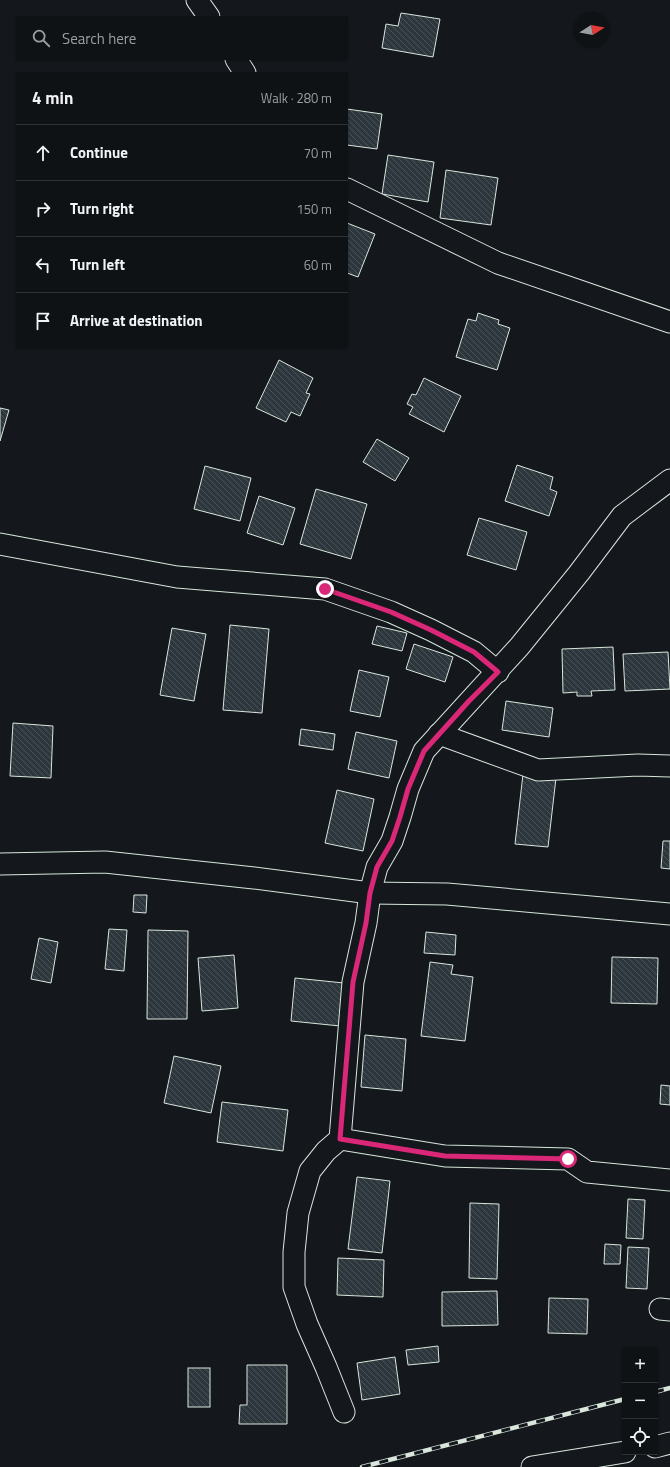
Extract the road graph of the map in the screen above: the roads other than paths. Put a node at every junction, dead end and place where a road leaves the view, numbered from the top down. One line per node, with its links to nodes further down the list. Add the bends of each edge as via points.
1 (198, 0): 2 (street)
2 (207, 16)
3 (237, 60): 4 (street)
4 (244, 72)
5 (348, 189): 6 (street, via 498,263)
6 (670, 322)
7 (670, 480): 9 (street, via 622,516)
8 (0, 544): 9 (street, via 177,576 325,589 391,612 431,630 474,652)
9 (498, 672): 10 (street)
10 (439, 734): 11 (street, via 538,770); 13 (street, via 424,751 408,789 392,841 377,867)
11 (670, 766)
12 (0, 864): 13 (street, via 105,862)
13 (370, 893): 14 (street, via 447,894); 15 (street, via 353,982)
14 (670, 914)
15 (340, 1139): 16 (street, via 445,1156 568,1159 587,1172); 17 (street, via 326,1151 310,1171 298,1213 294,1287)
16 (670, 1180)
17 (344, 1412)
18 (670, 1443): 19 (street)
19 (658, 1446)
20 (622, 1453): 21 (street)
21 (532, 1467)

